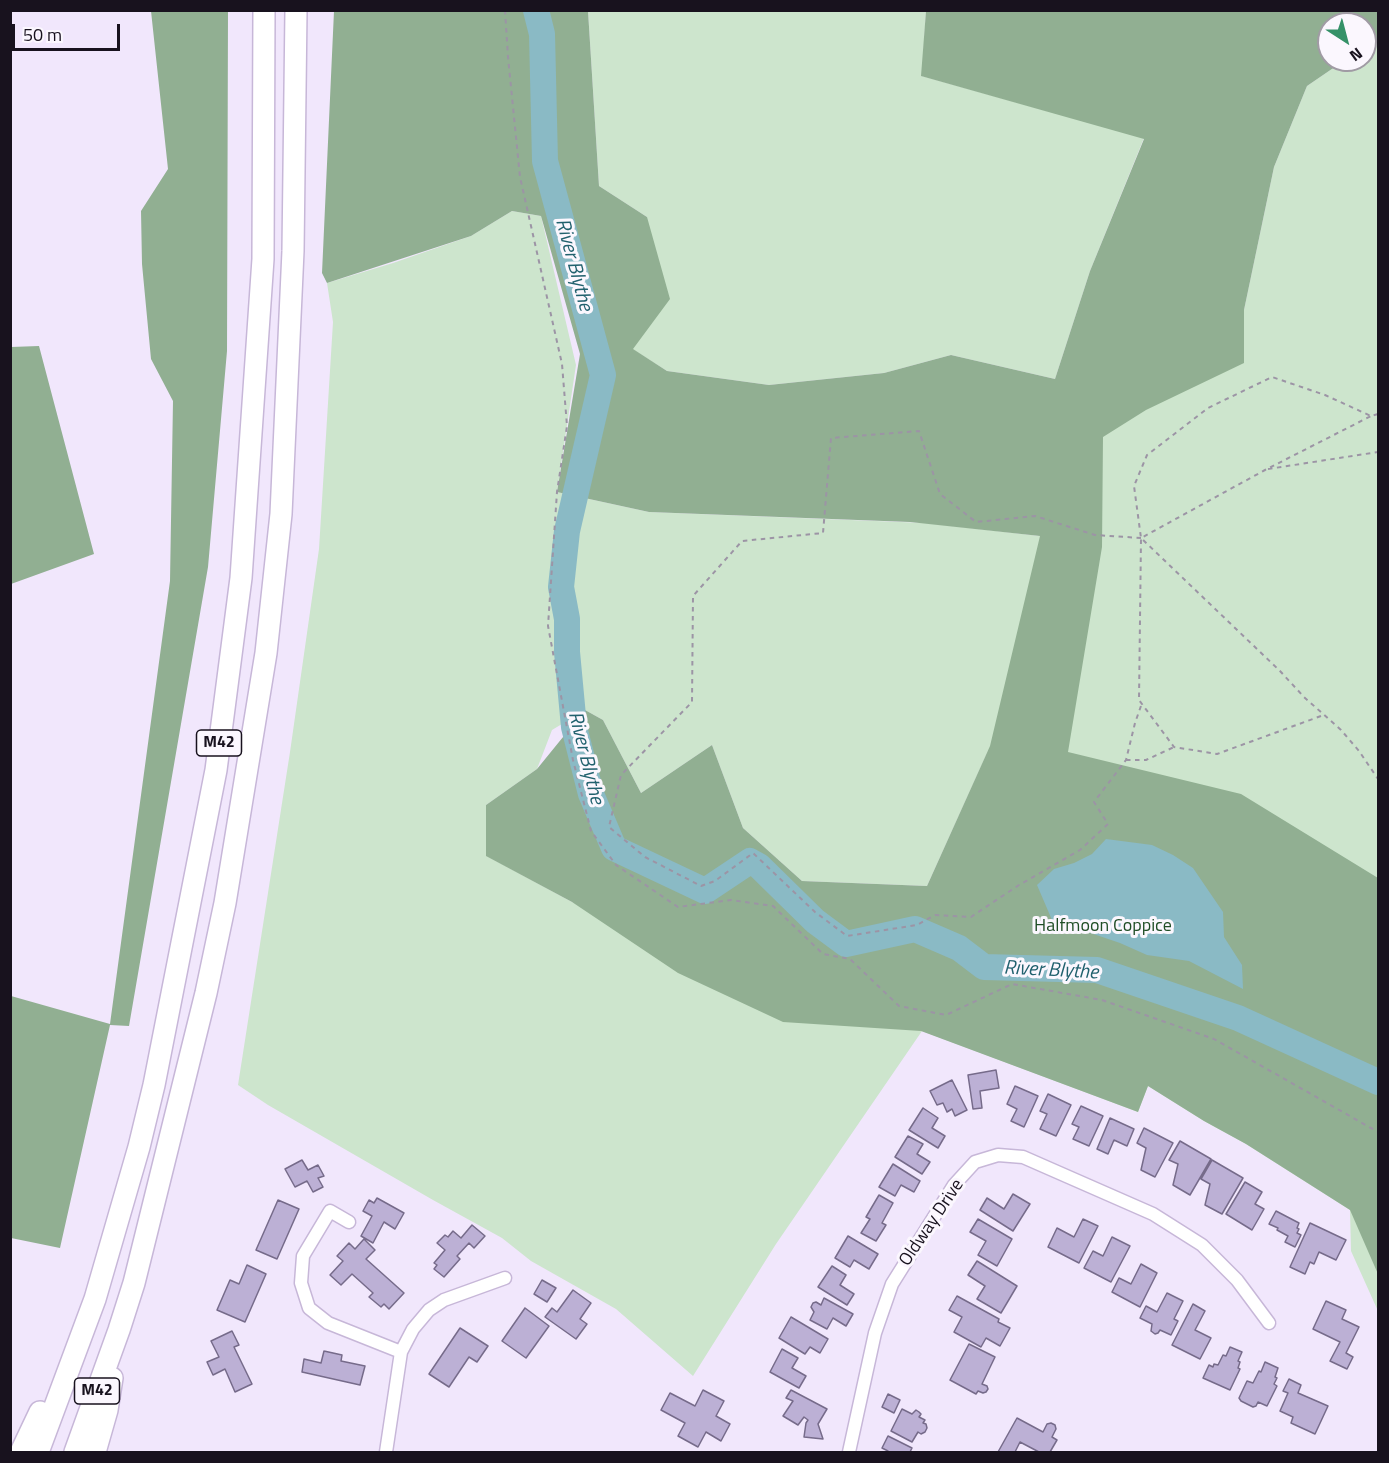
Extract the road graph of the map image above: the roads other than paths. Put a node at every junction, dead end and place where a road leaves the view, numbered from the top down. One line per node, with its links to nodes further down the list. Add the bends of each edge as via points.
1 (264, 10): 3 (highway, M42, via 263,259 241,578 216,770)
2 (296, 10): 7 (highway, M42, via 293,251 281,502 266,653 214,958)
3 (139, 1147): 9 (highway, via 51,1388); 10 (highway, M42, via 95,1299)
4 (349, 1222): 8 (street, via 330,1211 303,1256 301,1283 309,1308 328,1323)
5 (505, 1278): 8 (street, via 444,1300 429,1310)
6 (1269, 1323): 14 (street, Oldway Drive, via 1238,1280 1202,1245 1154,1214 1023,1157 999,1155 975,1162 954,1185 892,1284 875,1333)
7 (119, 1330): 11 (highway, M42); 12 (highway, via 107,1410)
8 (401, 1352): 13 (street)
9 (21, 1452)
10 (38, 1452)
11 (75, 1452)
12 (95, 1452)
13 (386, 1452)
14 (849, 1452)

